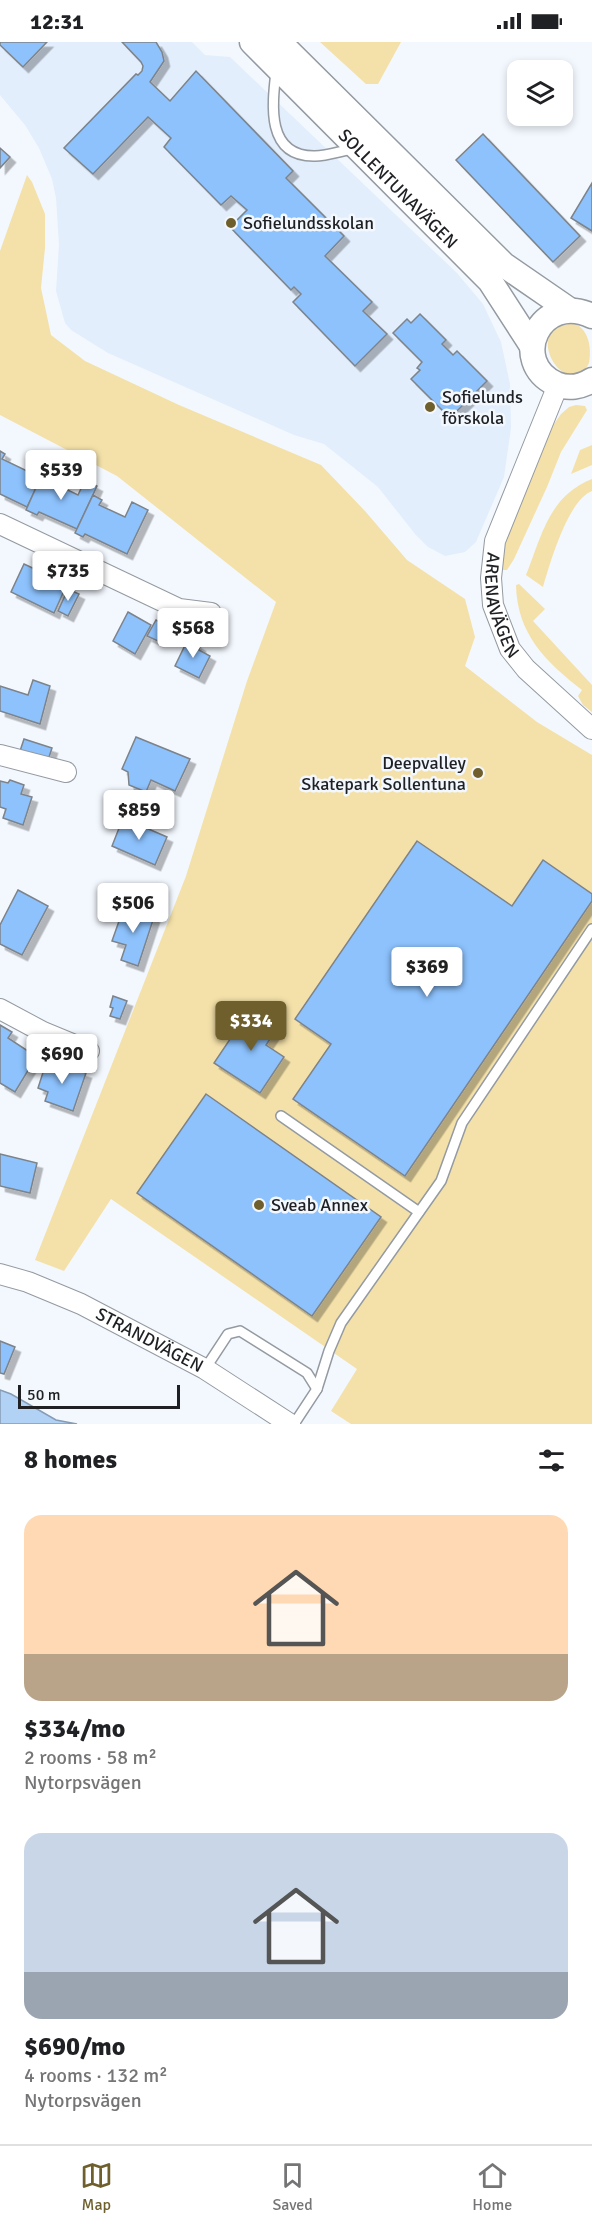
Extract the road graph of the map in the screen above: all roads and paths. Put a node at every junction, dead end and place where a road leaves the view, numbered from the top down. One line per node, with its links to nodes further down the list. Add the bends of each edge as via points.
1 (252, 42): 3 (street, SOLLENTUNAVÄGEN)
2 (279, 42): 5 (street, SOLLENTUNAVÄGEN, via 504,265)
3 (276, 66): 4 (street, SOLLENTUNAVÄGEN); 4 (lane, via 272,104 275,128 285,145 298,154 316,156)
4 (357, 148): 7 (street, SOLLENTUNAVÄGEN, via 490,281)
5 (568, 309): 6 (street, SOLLENTUNAVÄGEN); 7 (street, via 543,321)
6 (592, 316)
7 (532, 346): 8 (street, SOLLENTUNAVÄGEN, via 539,370 547,379)
8 (580, 386): 11 (street, ARENAVÄGEN, via 495,541 491,578 493,605 510,649 548,691)
9 (0, 524): 10 (street, via 179,609)
10 (211, 613)
11 (592, 729)
12 (0, 755): 13 (street)
13 (66, 772)
14 (592, 929): 18 (lane, via 462,1124 441,1181)
15 (0, 1010): 16 (street)
16 (89, 1051)
17 (281, 1116): 18 (lane)
18 (419, 1212): 21 (lane, via 341,1323)
19 (0, 1274): 20 (street, STRANDVÄGEN, via 81,1304)
20 (204, 1369): 21 (lane, via 228,1334 240,1331 307,1373); 22 (street, STRANDVÄGEN)
21 (317, 1389): 22 (lane)
22 (292, 1424)

